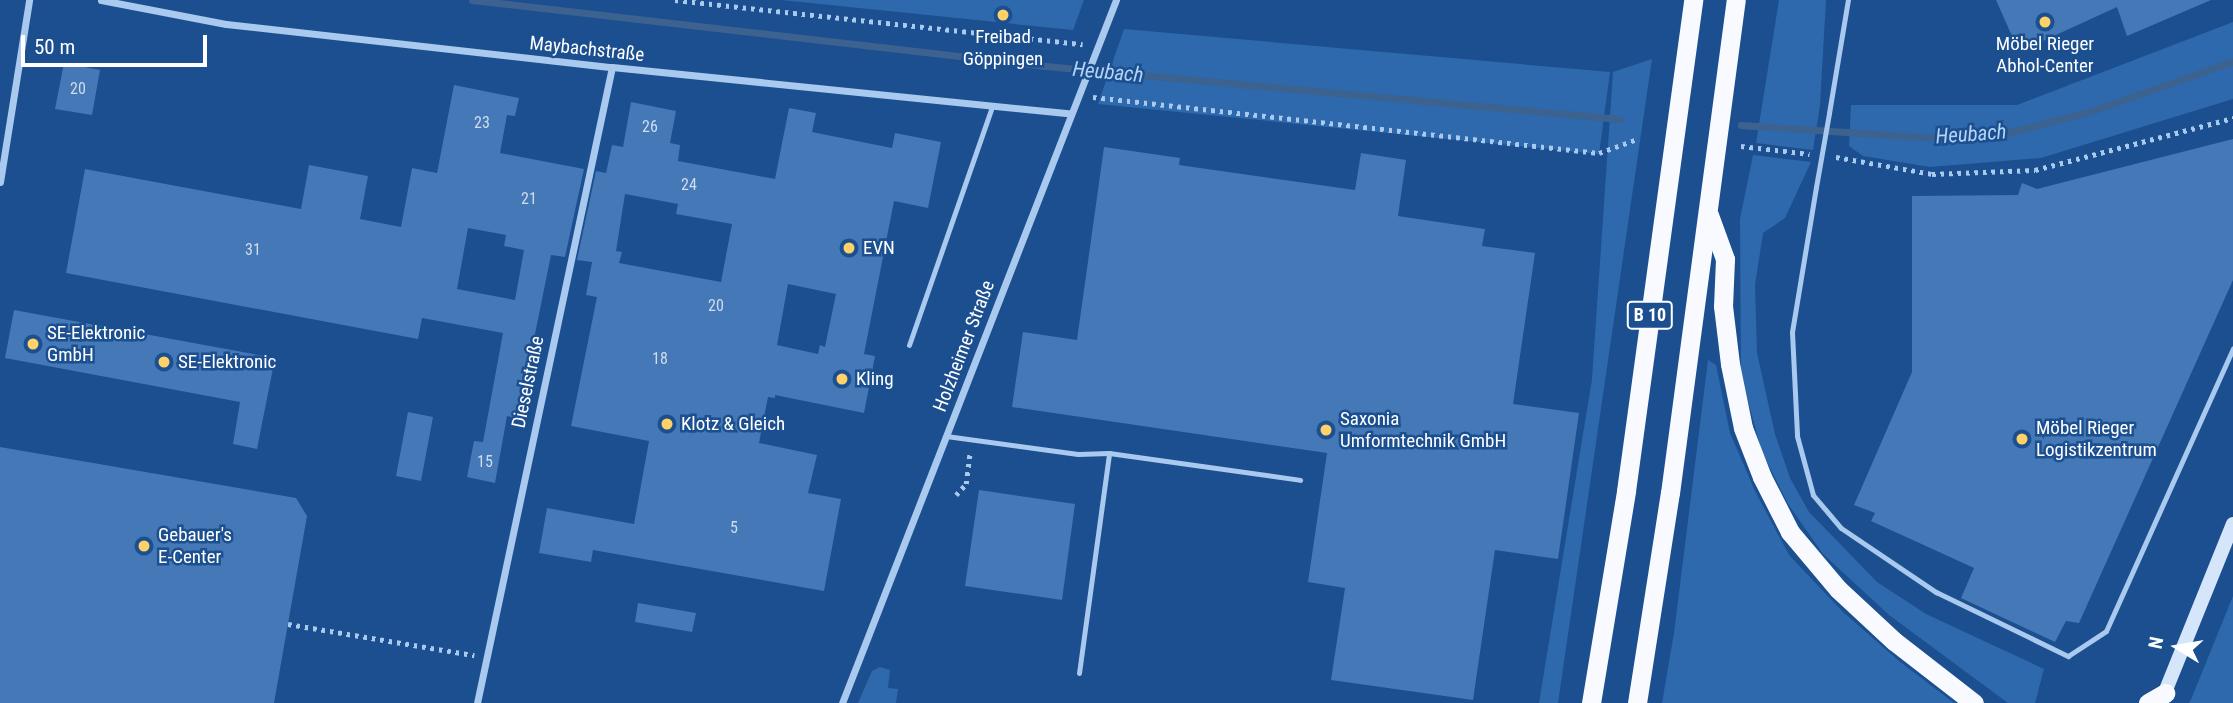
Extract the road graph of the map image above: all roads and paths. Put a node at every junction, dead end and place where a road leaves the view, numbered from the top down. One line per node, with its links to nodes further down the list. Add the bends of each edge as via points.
1 (30, 0): 18 (street)
2 (101, 0): 9 (street, Maybachstraße, via 226,23)
3 (675, 0): 8 (path)
4 (1116, 0): 8 (street, Holzheimer Straße)
5 (1693, 0): 34 (highway, B 10, via 1626,491)
6 (1736, 0): 19 (highway, B 10)
7 (1848, 0): 21 (lane, bridge, via 1792,332 1797,436 1813,495 1841,528 1936,592 2068,656 2106,631)
8 (1098, 45): 10 (street, Holzheimer Straße)
9 (612, 68): 11 (street, Maybachstraße); 29 (street, Dieselstraße)
10 (1079, 96): 12 (street, Holzheimer Straße); 14 (path, via 1599,153)
11 (992, 106): 12 (street, Maybachstraße); 20 (lane)
12 (1071, 114): 22 (street, Holzheimer Straße)
13 (2233, 118): 17 (path, via 2035,170 1932,174)
14 (1635, 140)
15 (1741, 146): 16 (path)
16 (1814, 154)
17 (1827, 156)
18 (0, 182)
19 (1707, 210): 35 (highway, B 10); 36 (highway, B 10, via 1724,259 1723,306 1743,428 1790,532 1838,589 1894,641)
20 (909, 345)
21 (2233, 348)
22 (946, 436): 23 (lane); 33 (street, Holzheimer Straße)
23 (971, 441): 24 (lane, via 1077,454); 26 (path, via 966,484)
24 (1109, 453): 25 (lane); 30 (lane)
25 (1300, 480)
26 (956, 495)
27 (2233, 524): 31 (main road)
28 (288, 624): 29 (path)
29 (487, 658): 32 (street, Dieselstraße)
30 (1079, 673)
31 (2158, 699)
32 (477, 703)
33 (842, 703)
34 (1591, 703)
35 (1637, 703)
36 (1973, 703)

